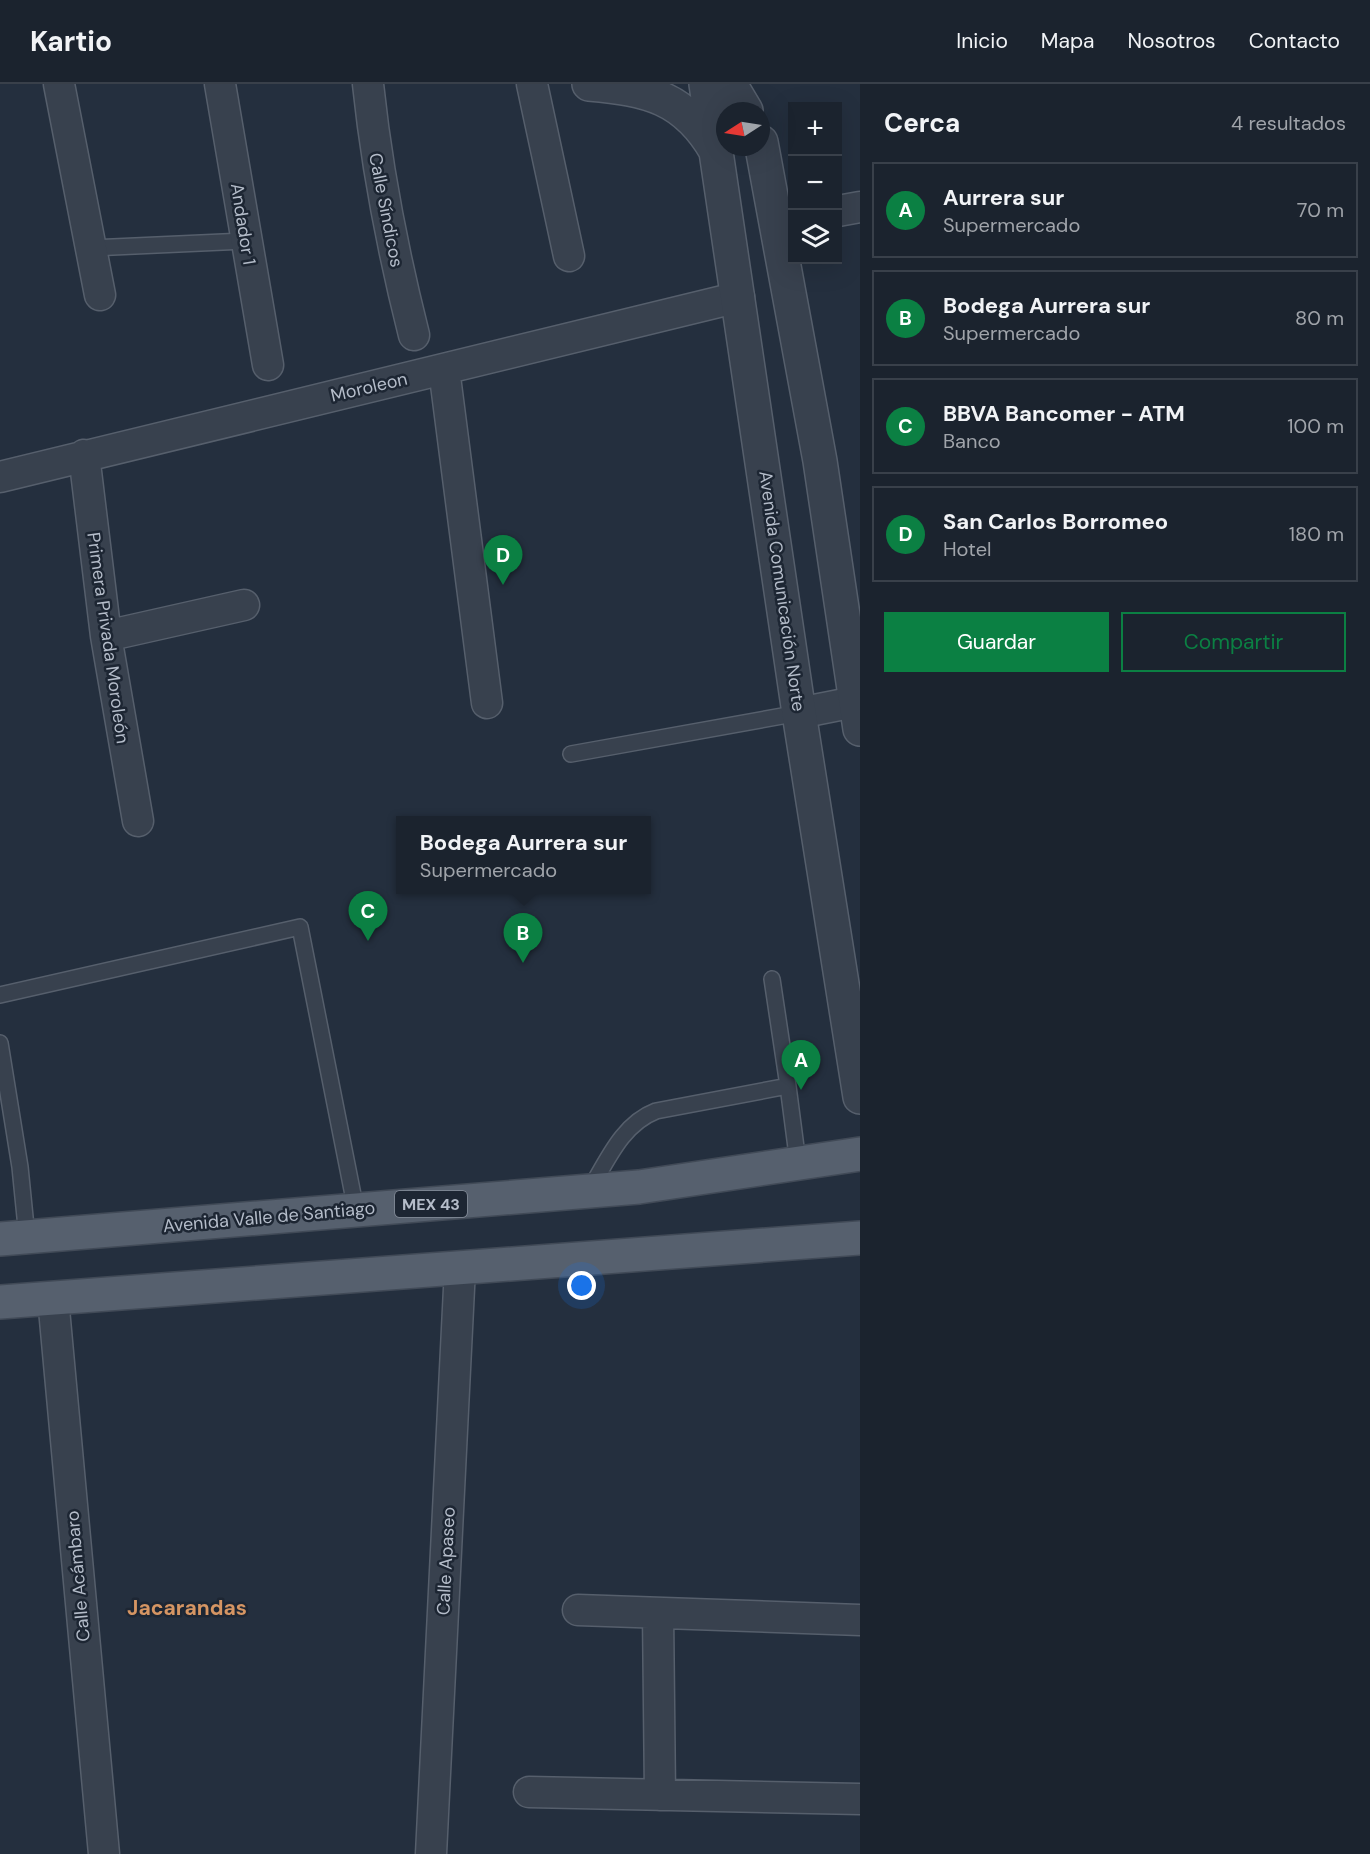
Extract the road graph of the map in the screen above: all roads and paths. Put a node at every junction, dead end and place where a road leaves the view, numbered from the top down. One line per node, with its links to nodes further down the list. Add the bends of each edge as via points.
1 (59, 84): 19 (street)
2 (220, 84): 18 (street, Andador 1)
3 (368, 84): 23 (street, Calle Síndicos, via 391,244)
4 (532, 84): 20 (street)
5 (601, 84): 12 (street, via 643,91 679,107 695,120)
6 (706, 84): 11 (street, Avenida Comunicación Norte)
7 (730, 84): 9 (street)
8 (750, 84): 10 (street)
9 (741, 102)
10 (753, 102)
11 (716, 147)
12 (716, 152)
13 (717, 156): 22 (street, Avenida Comunicación Norte)
14 (764, 156): 17 (street)
15 (860, 207): 16 (street)
16 (842, 210)
17 (785, 222): 31 (street)
18 (245, 241): 19 (lane); 24 (street, Andador 1)
19 (91, 248): 21 (street)
20 (569, 256)
21 (100, 294)
22 (739, 297): 25 (street, Moroleon); 32 (street, Avenida Comunicación Norte)
23 (414, 335)
24 (268, 365)
25 (444, 369): 26 (street, Moroleon); 30 (street)
26 (84, 455): 27 (street, Moroleon); 29 (street, Primera Privada Moroleón)
27 (0, 477)
28 (244, 605): 29 (street)
29 (106, 636): 34 (street, Primera Privada Moroleón)
30 (487, 703)
31 (859, 711): 32 (street)
32 (799, 713): 33 (lane); 39 (street, Avenida Comunicación Norte)
33 (571, 754)
34 (138, 821)
35 (772, 979): 38 (lane)
36 (0, 995): 43 (lane, via 300,927)
37 (0, 1042): 44 (lane, via 20,1167)
38 (788, 1086): 41 (lane); 42 (lane, via 656,1111 639,1118 623,1135)
39 (860, 1097)
40 (860, 1154): 41 (main road, Avenida Valle de Santiago / MEX 43)
41 (798, 1163): 42 (main road, Avenida Valle de Santiago / MEX 43)
42 (589, 1191): 43 (main road, Avenida Valle de Santiago / MEX 43)
43 (356, 1210): 44 (main road, Avenida Valle de Santiago / MEX 43)
44 (13, 1238)
45 (860, 1239): 46 (main road)
46 (460, 1268): 47 (main road); 56 (street, Calle Apaseo)
47 (53, 1298): 48 (main road); 55 (street, Calle Acámbaro)
48 (0, 1302)
49 (578, 1610): 50 (street)
50 (658, 1613): 51 (street); 53 (street)
51 (860, 1620)
52 (529, 1792): 53 (street)
53 (660, 1795): 54 (street)
54 (860, 1799)
55 (104, 1854)
56 (432, 1854)

